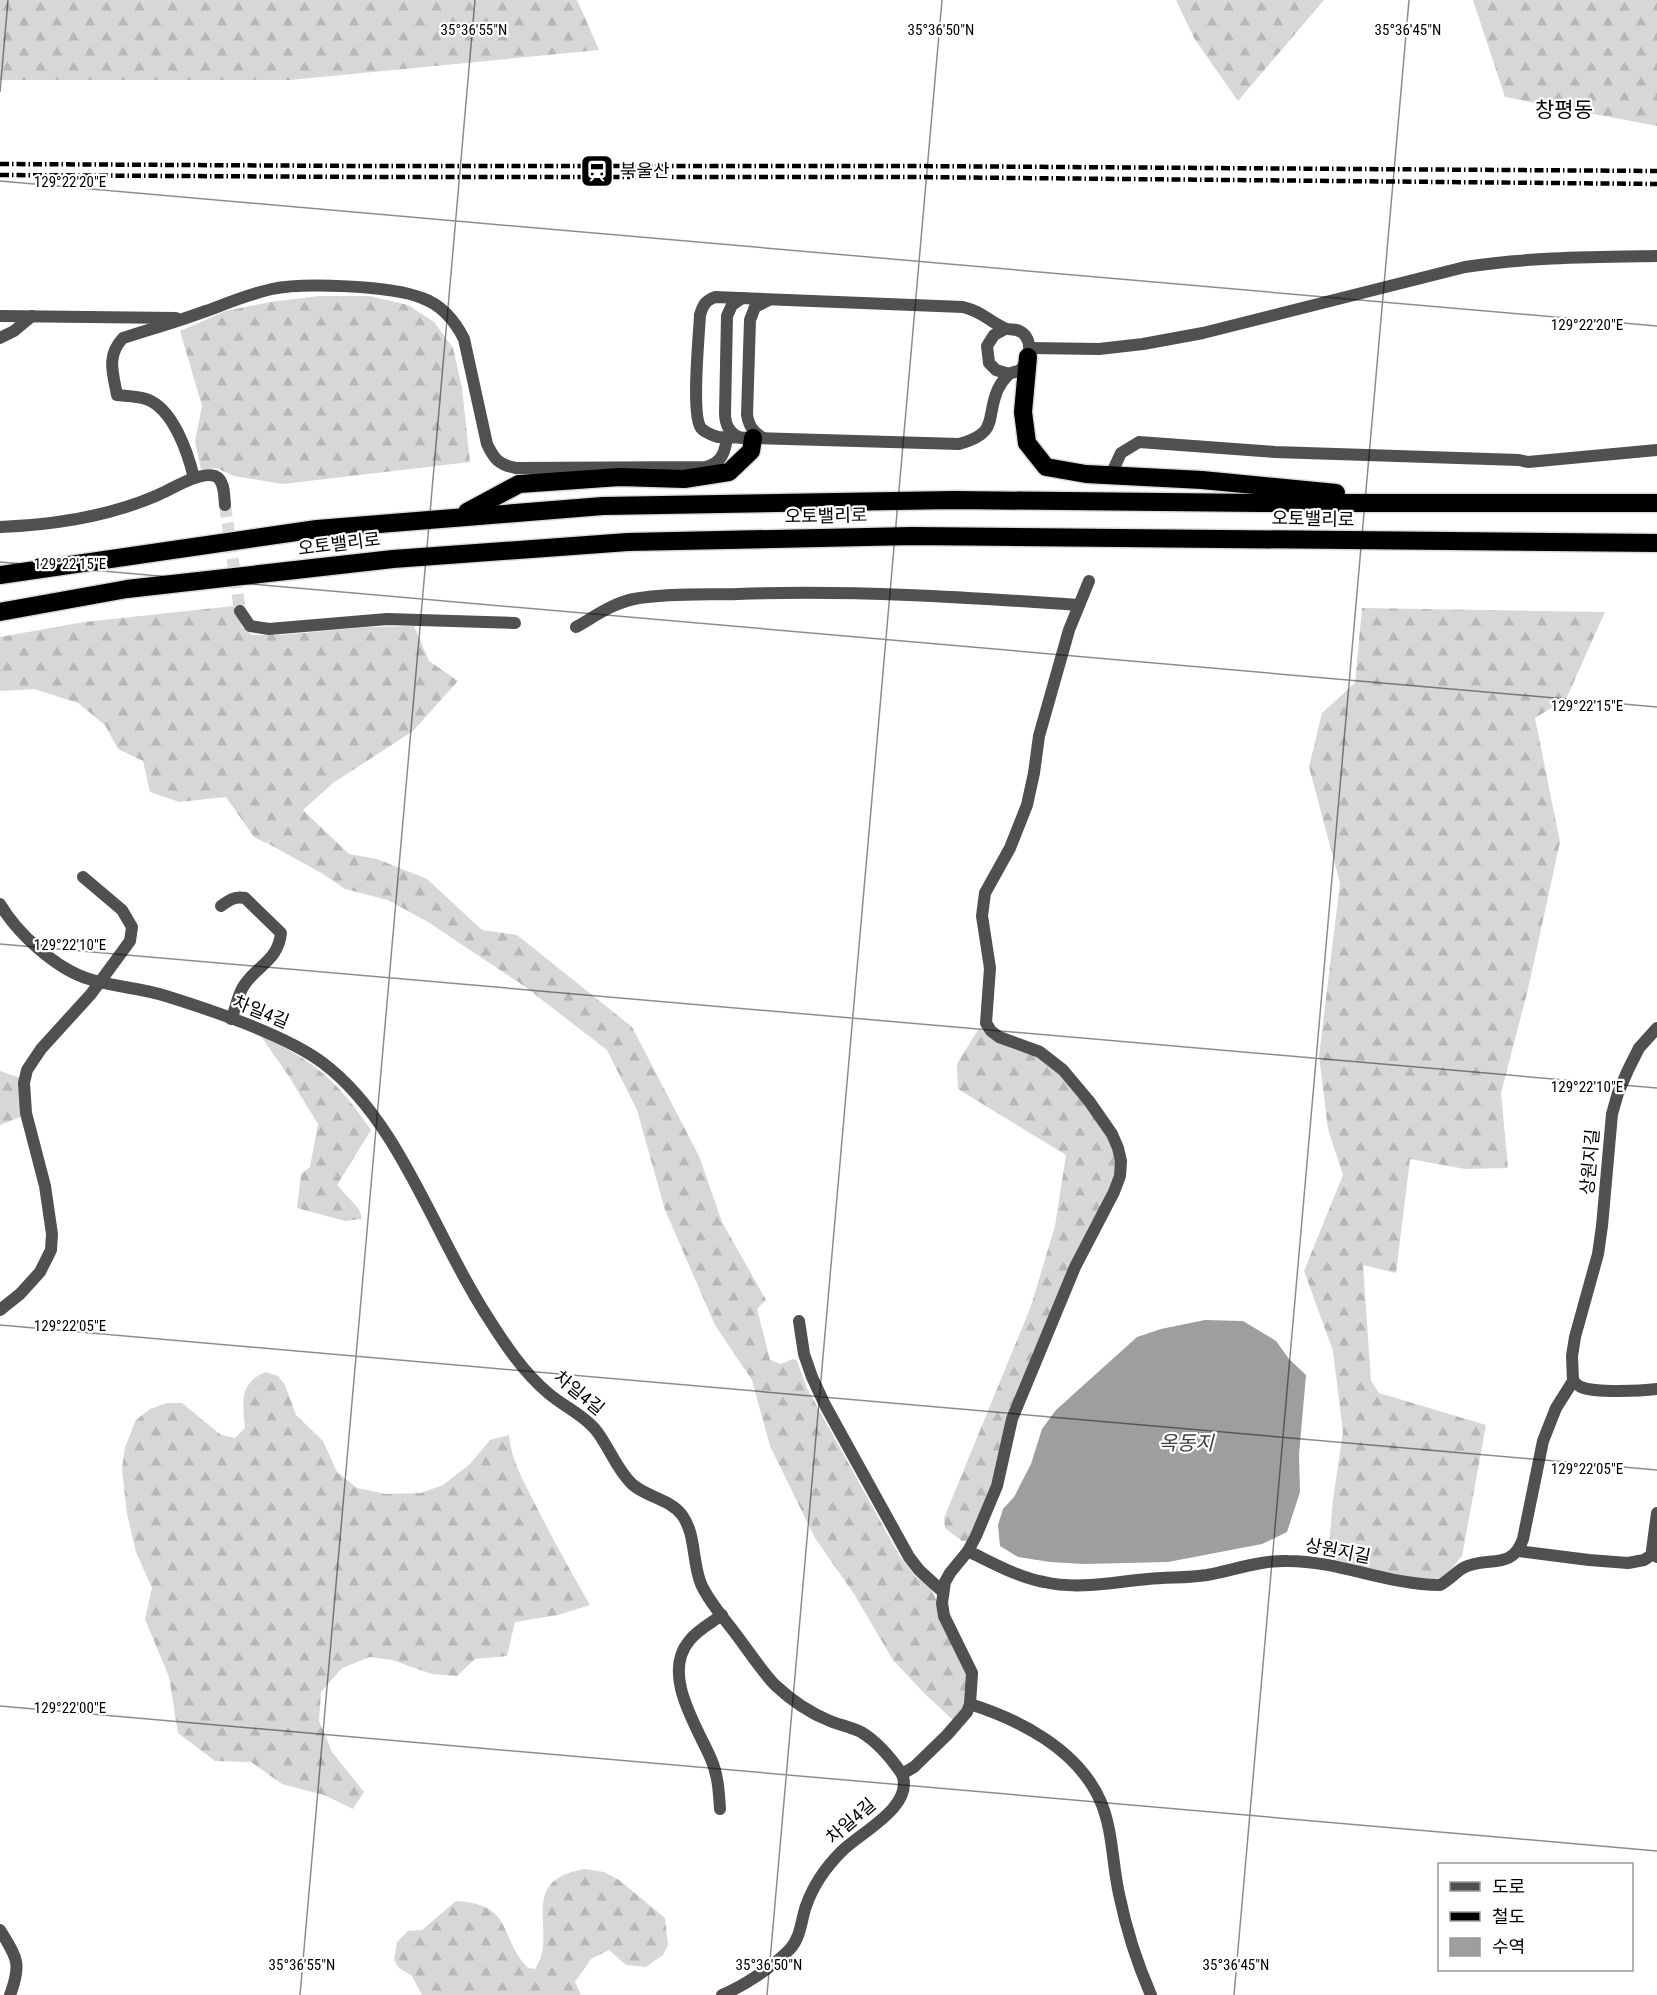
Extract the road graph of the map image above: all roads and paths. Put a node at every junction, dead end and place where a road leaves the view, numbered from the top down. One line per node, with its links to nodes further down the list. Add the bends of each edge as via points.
1 (1657, 256): 9 (street, via 1501,261 1203,333 1154,342)
2 (742, 298): 3 (street); 11 (street, via 715,297 708,300 700,315 698,422 710,435); 12 (street, via 732,305 727,316 725,422 728,428)
3 (771, 299): 7 (street, via 963,307); 12 (street, via 755,307 750,320 747,415 748,425 756,434)
4 (0, 316): 5 (street)
5 (32, 316): 6 (street); 8 (street)
6 (186, 318): 11 (street, via 272,289 301,285 423,298 442,309 456,324 464,339 487,444 494,459 516,468 706,467 724,454); 15 (street, via 123,338 112,355 112,366 117,395 158,405 180,435)
7 (1005, 329): 9 (street, via 1024,335); 10 (street, via 987,345 988,363)
8 (0, 338)
9 (1029, 352): 10 (street, via 1020,370); 16 (highway, via 1023,411 1027,443 1046,467 1086,474 1202,480)
10 (1009, 374): 12 (street, via 996,395 990,424 982,434 959,444)
11 (727, 437): 12 (street)
12 (752, 438): 19 (highway, via 751,451 729,472 684,479 620,477 519,484)
13 (1657, 450): 14 (street, via 1528,462 1275,452 1139,442 1122,453)
14 (1114, 468)
15 (194, 478): 18 (street, via 216,477 223,487); 20 (street, via 107,512)
16 (1446, 503): 17 (highway, 오토밸리로); 19 (highway, 오토밸리로, via 954,500 603,506)
17 (1657, 503)
18 (225, 505)
19 (455, 518): 22 (highway, 오토밸리로, via 317,529)
20 (0, 527)
21 (1657, 543): 26 (highway, 오토밸리로, via 912,536 628,542 393,559 128,589)
22 (0, 575)
23 (1089, 581): 24 (street)
24 (1078, 605): 28 (street, via 841,592 667,597 632,600); 41 (street, via 1039,736 1027,805 1010,848 984,893 981,916 990,968 986,1023 999,1036 1040,1052 1063,1070 1112,1134 1121,1161 1120,1176 1037,1357 1012,1419 996,1486)
25 (240, 611): 27 (street, via 250,626 269,629 387,619)
26 (0, 612)
27 (515, 623)
28 (576, 627)
29 (84, 877): 33 (street, via 122,910 132,927 128,947)
30 (0, 904): 32 (street, 차일4길)
31 (221, 906): 34 (street, via 232,899 245,898 281,933 273,956 242,989)
32 (4, 920): 33 (street, 차일4길, via 57,963)
33 (100, 981): 34 (street, 차일4길, via 167,996); 36 (street, via 40,1049 27,1070 26,1113 45,1186 51,1250 40,1272)
34 (231, 1019): 45 (street, 차일4길, via 298,1048 323,1063 351,1089 399,1155 459,1271 521,1364 546,1392 589,1423 634,1486 671,1505 684,1517 701,1584)
35 (1657, 1028): 38 (street, 상원지길, via 1639,1048 1612,1114 1598,1254 1575,1337)
36 (0, 1310)
37 (799, 1321): 44 (street, via 804,1354 825,1405 905,1551)
38 (1573, 1381): 39 (street, via 1589,1389); 42 (street, via 1556,1408 1544,1441)
39 (1657, 1389)
40 (1657, 1513): 43 (street, via 1652,1544)
41 (968, 1551): 42 (street, 상원지길, via 1025,1577 1085,1586 1202,1575 1284,1561 1440,1585 1463,1568 1505,1560); 44 (street, via 950,1573)
42 (1518, 1551): 43 (street, via 1628,1563)
43 (1655, 1555)
44 (943, 1592): 46 (street, via 944,1616 972,1673)
45 (722, 1615): 47 (street, 차일4길, via 789,1697 873,1740); 48 (street, via 688,1642 680,1673 685,1704 711,1759)
46 (970, 1704): 47 (street, via 934,1748); 52 (street, via 1034,1733 1065,1755 1100,1800 1110,1832 1119,1896)
47 (902, 1774): 51 (street, 차일4길, via 903,1787 895,1807 841,1852 819,1880 789,1950 753,1978)
48 (720, 1809)
49 (0, 1930): 50 (street, via 18,1966)
50 (10, 1995)
51 (722, 1995)
52 (1151, 1995)

